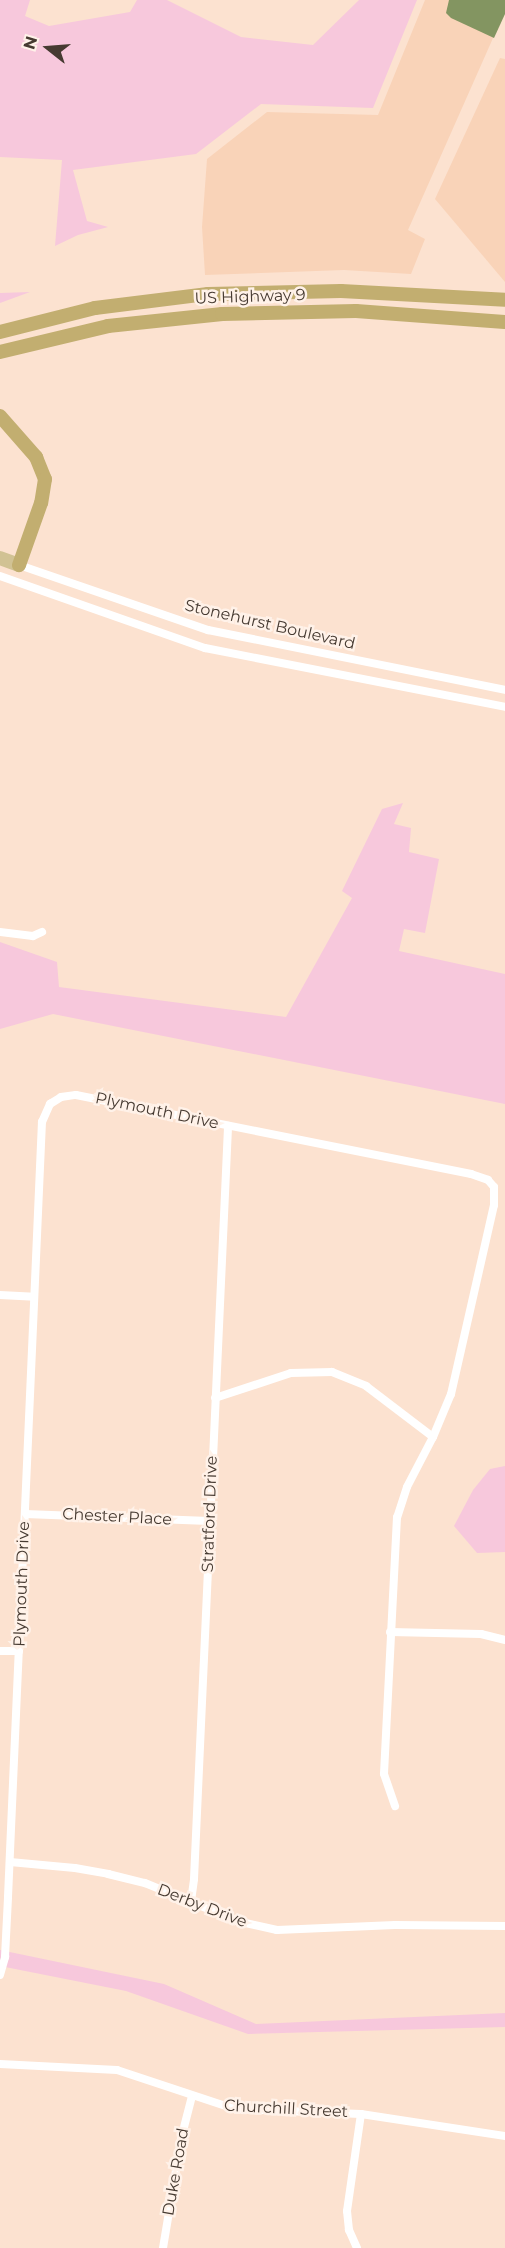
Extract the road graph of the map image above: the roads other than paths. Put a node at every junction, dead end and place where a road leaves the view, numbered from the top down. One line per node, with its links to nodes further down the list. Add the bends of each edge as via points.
1 (505, 300): 3 (highway, US Highway 9, via 340,291 208,294 95,308)
2 (505, 322): 4 (highway, US Highway 9, via 356,311 222,314 108,326)
3 (0, 332)
4 (0, 352)
5 (0, 416): 7 (highway, via 36,457 45,479 41,503)
6 (0, 558): 7 (main road, Stonehurst Boulevard)
7 (19, 565): 9 (street); 10 (street, Stonehurst Boulevard)
8 (0, 576): 9 (street, Stonehurst Boulevard)
9 (30, 587): 11 (street, Stonehurst Boulevard)
10 (80, 587): 11 (street); 12 (street, Stonehurst Boulevard, via 188,624)
11 (74, 603): 13 (street, Stonehurst Boulevard, via 205,648)
12 (289, 648): 13 (street); 14 (street, Stonehurst Boulevard)
13 (285, 664): 15 (street, Stonehurst Boulevard)
14 (505, 690)
15 (505, 707)
16 (0, 932): 17 (street, via 33,936)
17 (42, 932)
18 (228, 1126): 20 (street, Plymouth Drive, via 76,1095 61,1097 50,1104 42,1122); 21 (street, Stratford Drive); 22 (street, Plymouth Drive, via 471,1174 491,1182 494,1205 455,1379)
19 (0, 1295): 20 (street)
20 (34, 1297): 23 (street, Plymouth Drive)
21 (215, 1398): 22 (street, via 291,1373 332,1372 366,1386); 24 (street, Stratford Drive)
22 (433, 1437): 25 (street, Plymouth Drive, via 397,1516)
23 (25, 1514): 24 (street, Chester Place); 28 (street, Plymouth Drive)
24 (209, 1521): 31 (street, Stratford Drive)
25 (390, 1632): 26 (street, via 481,1634); 29 (street, Plymouth Drive, via 384,1774)
26 (505, 1640)
27 (0, 1651): 28 (street)
28 (19, 1651): 30 (street, Plymouth Drive)
29 (395, 1806)
30 (10, 1862): 31 (street, Derby Drive, via 108,1874); 33 (street, Plymouth Drive, via 5,1958)
31 (191, 1901): 32 (street, Derby Drive, via 237,1921 277,1930)
32 (505, 1926)
33 (0, 1975)
34 (0, 2064): 35 (street, Churchill Street, via 117,2070)
35 (192, 2096): 36 (street, Churchill Street, via 235,2109); 38 (street, Duke Road)
36 (361, 2114): 37 (street, Churchill Street); 39 (street, via 347,2211 349,2230)
37 (505, 2136)
38 (163, 2248)
39 (357, 2248)

